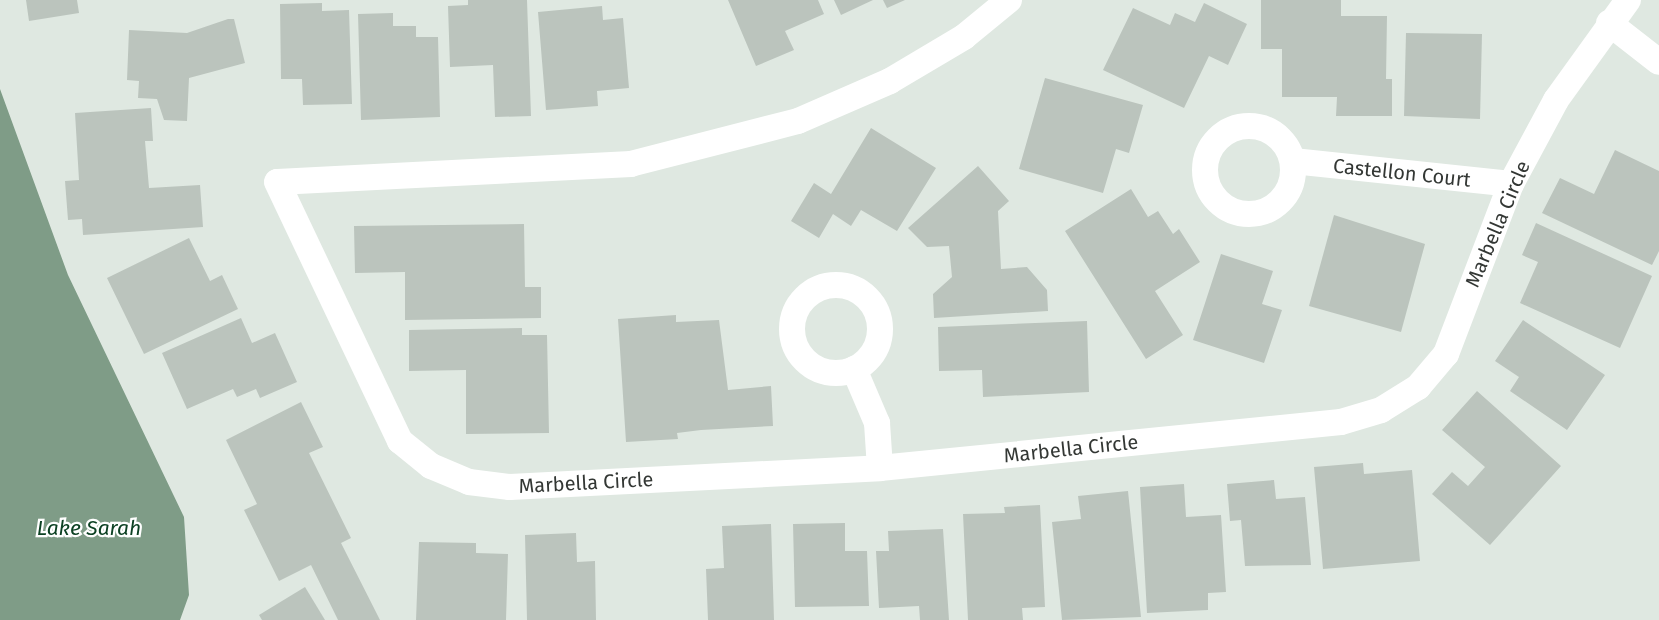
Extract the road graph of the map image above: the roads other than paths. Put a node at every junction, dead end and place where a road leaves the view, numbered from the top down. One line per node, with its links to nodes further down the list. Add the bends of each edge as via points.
1 (1009, 0): 8 (street, Marbella Circle, via 964,37 890,81 798,121 631,164 277,182 400,441 432,466 469,482 510,486)
2 (1628, 0): 3 (street, Marbella Circle)
3 (1609, 23): 4 (street); 6 (street, Marbella Circle, via 1556,100)
4 (1659, 62)
5 (1293, 161): 6 (street, Castellon Court)
6 (1511, 184): 8 (street, Marbella Circle, via 1446,354 1418,387 1382,410 1341,422)
7 (854, 369): 8 (street, via 877,423)
8 (880, 468)

